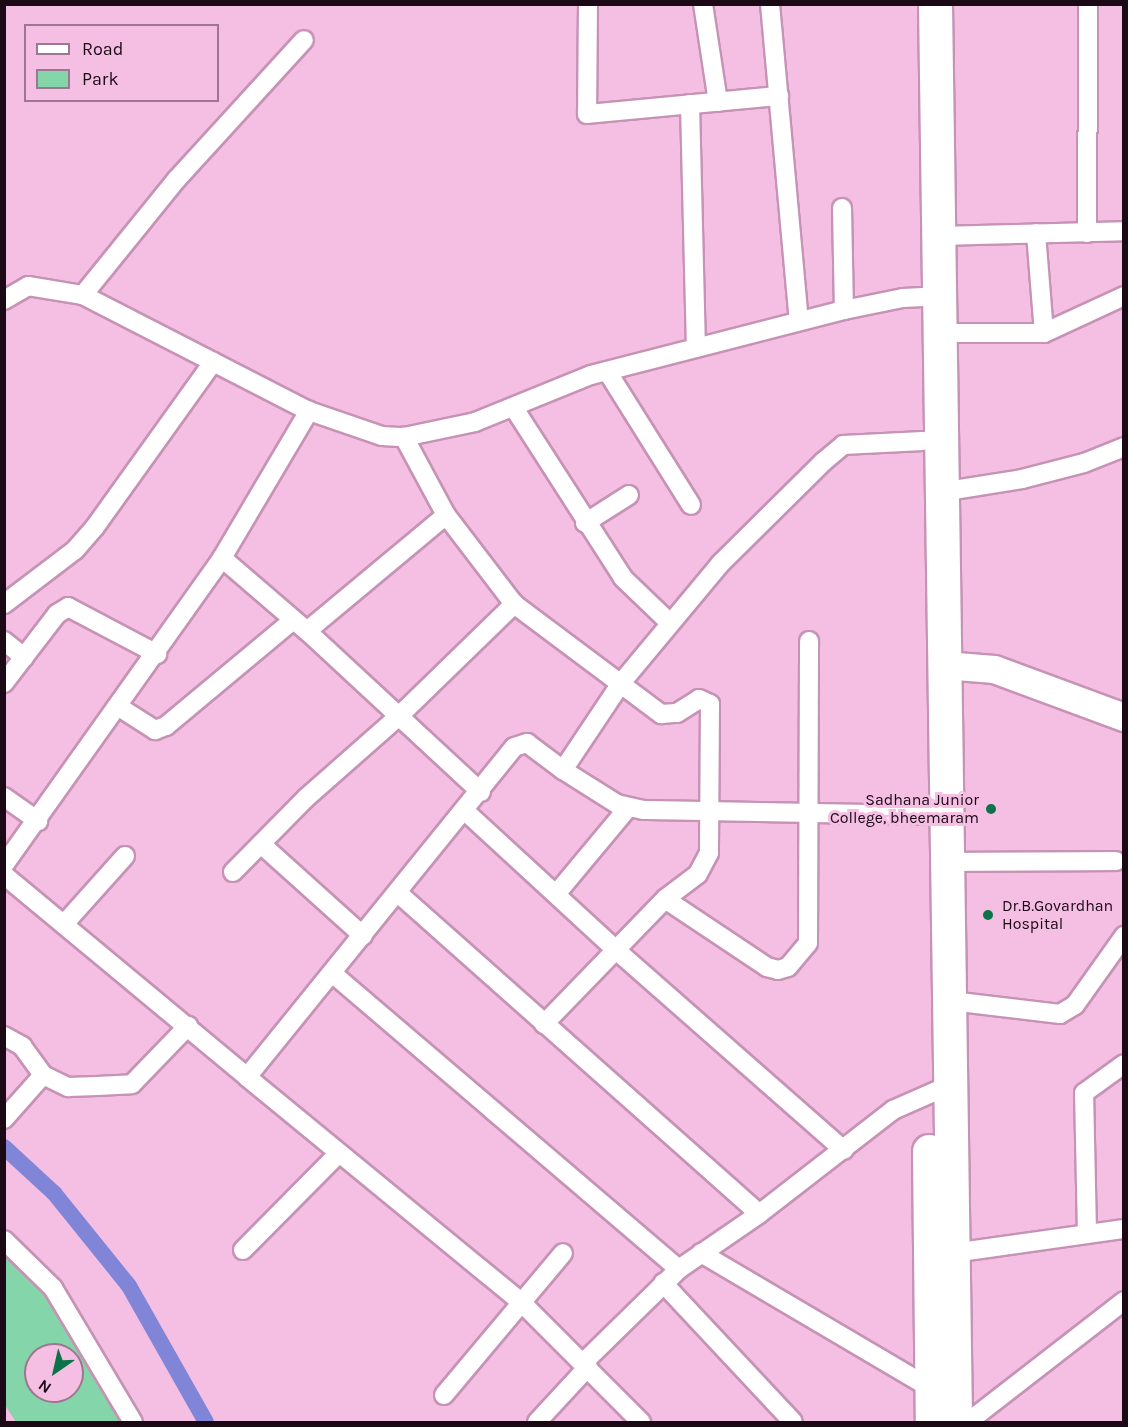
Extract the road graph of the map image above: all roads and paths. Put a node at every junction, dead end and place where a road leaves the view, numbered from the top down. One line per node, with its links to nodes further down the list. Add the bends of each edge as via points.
1 (588, 4): 10 (street, via 587,114)
2 (703, 4): 9 (street)
3 (770, 4): 8 (street)
4 (919, 4): 17 (highway)
5 (935, 4): 15 (highway)
6 (1088, 4): 14 (street)
7 (304, 40): 16 (street, via 177,179)
8 (778, 96): 9 (street); 21 (street)
9 (718, 102): 10 (street)
10 (690, 104): 24 (street)
11 (842, 208): 20 (street)
12 (1124, 231): 14 (street)
13 (1036, 233): 14 (street); 15 (street); 23 (street)
14 (1088, 233)
15 (938, 236): 17 (highway)
16 (83, 295): 19 (street, via 28,286); 25 (street)
17 (930, 296): 20 (street); 22 (highway); 30 (highway)
18 (1124, 296): 23 (street)
19 (4, 300)
20 (844, 309): 21 (street)
21 (799, 321): 24 (street)
22 (938, 333): 23 (street); 32 (highway)
23 (1044, 333)
24 (696, 348): 26 (street)
25 (213, 362): 28 (street); 38 (street, via 95,527 75,550)
26 (607, 371): 27 (street); 34 (street)
27 (514, 408): 29 (street, via 475,422); 36 (street)
28 (309, 411): 29 (street, via 382,436); 37 (street)
29 (404, 437): 35 (street)
30 (923, 441): 40 (street, via 843,445 720,564); 59 (highway)
31 (1124, 447): 32 (street, via 1084,463 1022,479)
32 (941, 492): 46 (highway)
33 (629, 495): 36 (street)
34 (691, 505)
35 (446, 514): 39 (street); 41 (street)
36 (585, 523): 40 (street, via 623,578)
37 (222, 558): 41 (street); 44 (street)
38 (4, 604)
39 (514, 604): 48 (street); 51 (street)
40 (670, 623): 48 (street)
41 (300, 626): 49 (street, via 166,726 155,730); 51 (street)
42 (4, 640): 45 (street)
43 (809, 641): 58 (street)
44 (157, 654): 45 (street, via 68,607 57,614); 49 (street)
45 (24, 657): 47 (street)
46 (944, 665): 50 (street, via 994,669); 64 (highway)
47 (4, 683)
48 (621, 683): 52 (street); 57 (street, via 661,714 677,713 699,699 710,704)
49 (119, 707): 60 (street)
50 (1122, 713)
51 (399, 716): 53 (street); 61 (street)
52 (562, 770): 53 (street, via 522,743 514,747); 55 (street)
53 (481, 792): 56 (street)
54 (4, 797): 60 (street)
55 (627, 808): 57 (street); 69 (street)
56 (465, 811): 68 (street); 69 (street)
57 (709, 811): 58 (street); 70 (street, via 706,863)
58 (810, 812): 59 (street); 70 (street, via 808,943 788,966 777,970 767,967)
59 (930, 815): 83 (highway)
60 (38, 821): 65 (street)
61 (261, 844): 66 (street); 72 (street)
62 (125, 856): 71 (street)
63 (1116, 861): 64 (street)
64 (947, 862): 76 (highway)
65 (4, 865)
66 (233, 872)
67 (4, 875): 71 (street)
68 (399, 893): 72 (street); 77 (street)
69 (557, 893): 74 (street)
70 (665, 899): 74 (street)
71 (65, 923): 78 (street)
72 (363, 936): 75 (street)
73 (1124, 936): 76 (street, via 1076,1005 1060,1014)
74 (616, 950): 77 (street); 85 (street)
75 (332, 974): 82 (street); 95 (street)
76 (951, 1001): 83 (highway)
77 (544, 1024): 87 (street)
78 (188, 1026): 81 (street, via 132,1083 68,1087); 82 (street)
79 (4, 1036): 81 (street, via 28,1052)
80 (1124, 1064): 89 (street, via 1084,1093)
81 (44, 1075): 84 (street)
82 (247, 1077): 86 (street)
83 (940, 1088): 85 (street, via 893,1110); 94 (highway); 100 (highway)
84 (4, 1119)
85 (844, 1150): 87 (street)
86 (339, 1153): 91 (street); 98 (street)
87 (759, 1214): 93 (street)
88 (1124, 1229): 89 (street)
89 (1087, 1234): 94 (street)
90 (4, 1240): 103 (street, via 53,1288)
91 (243, 1250)
92 (563, 1252): 98 (street)
93 (701, 1253): 95 (street); 100 (street)
94 (953, 1253): 107 (highway)
95 (679, 1269): 96 (street)
96 (663, 1284): 99 (street); 105 (street)
97 (1124, 1301): 108 (street)
98 (521, 1302): 99 (street); 101 (street)
99 (586, 1364): 102 (street); 104 (street)
100 (930, 1388): 106 (highway)
101 (444, 1395)
102 (632, 1419)
103 (133, 1422)
104 (537, 1422)
105 (793, 1422)
106 (932, 1422)
107 (956, 1422)
108 (968, 1422)

